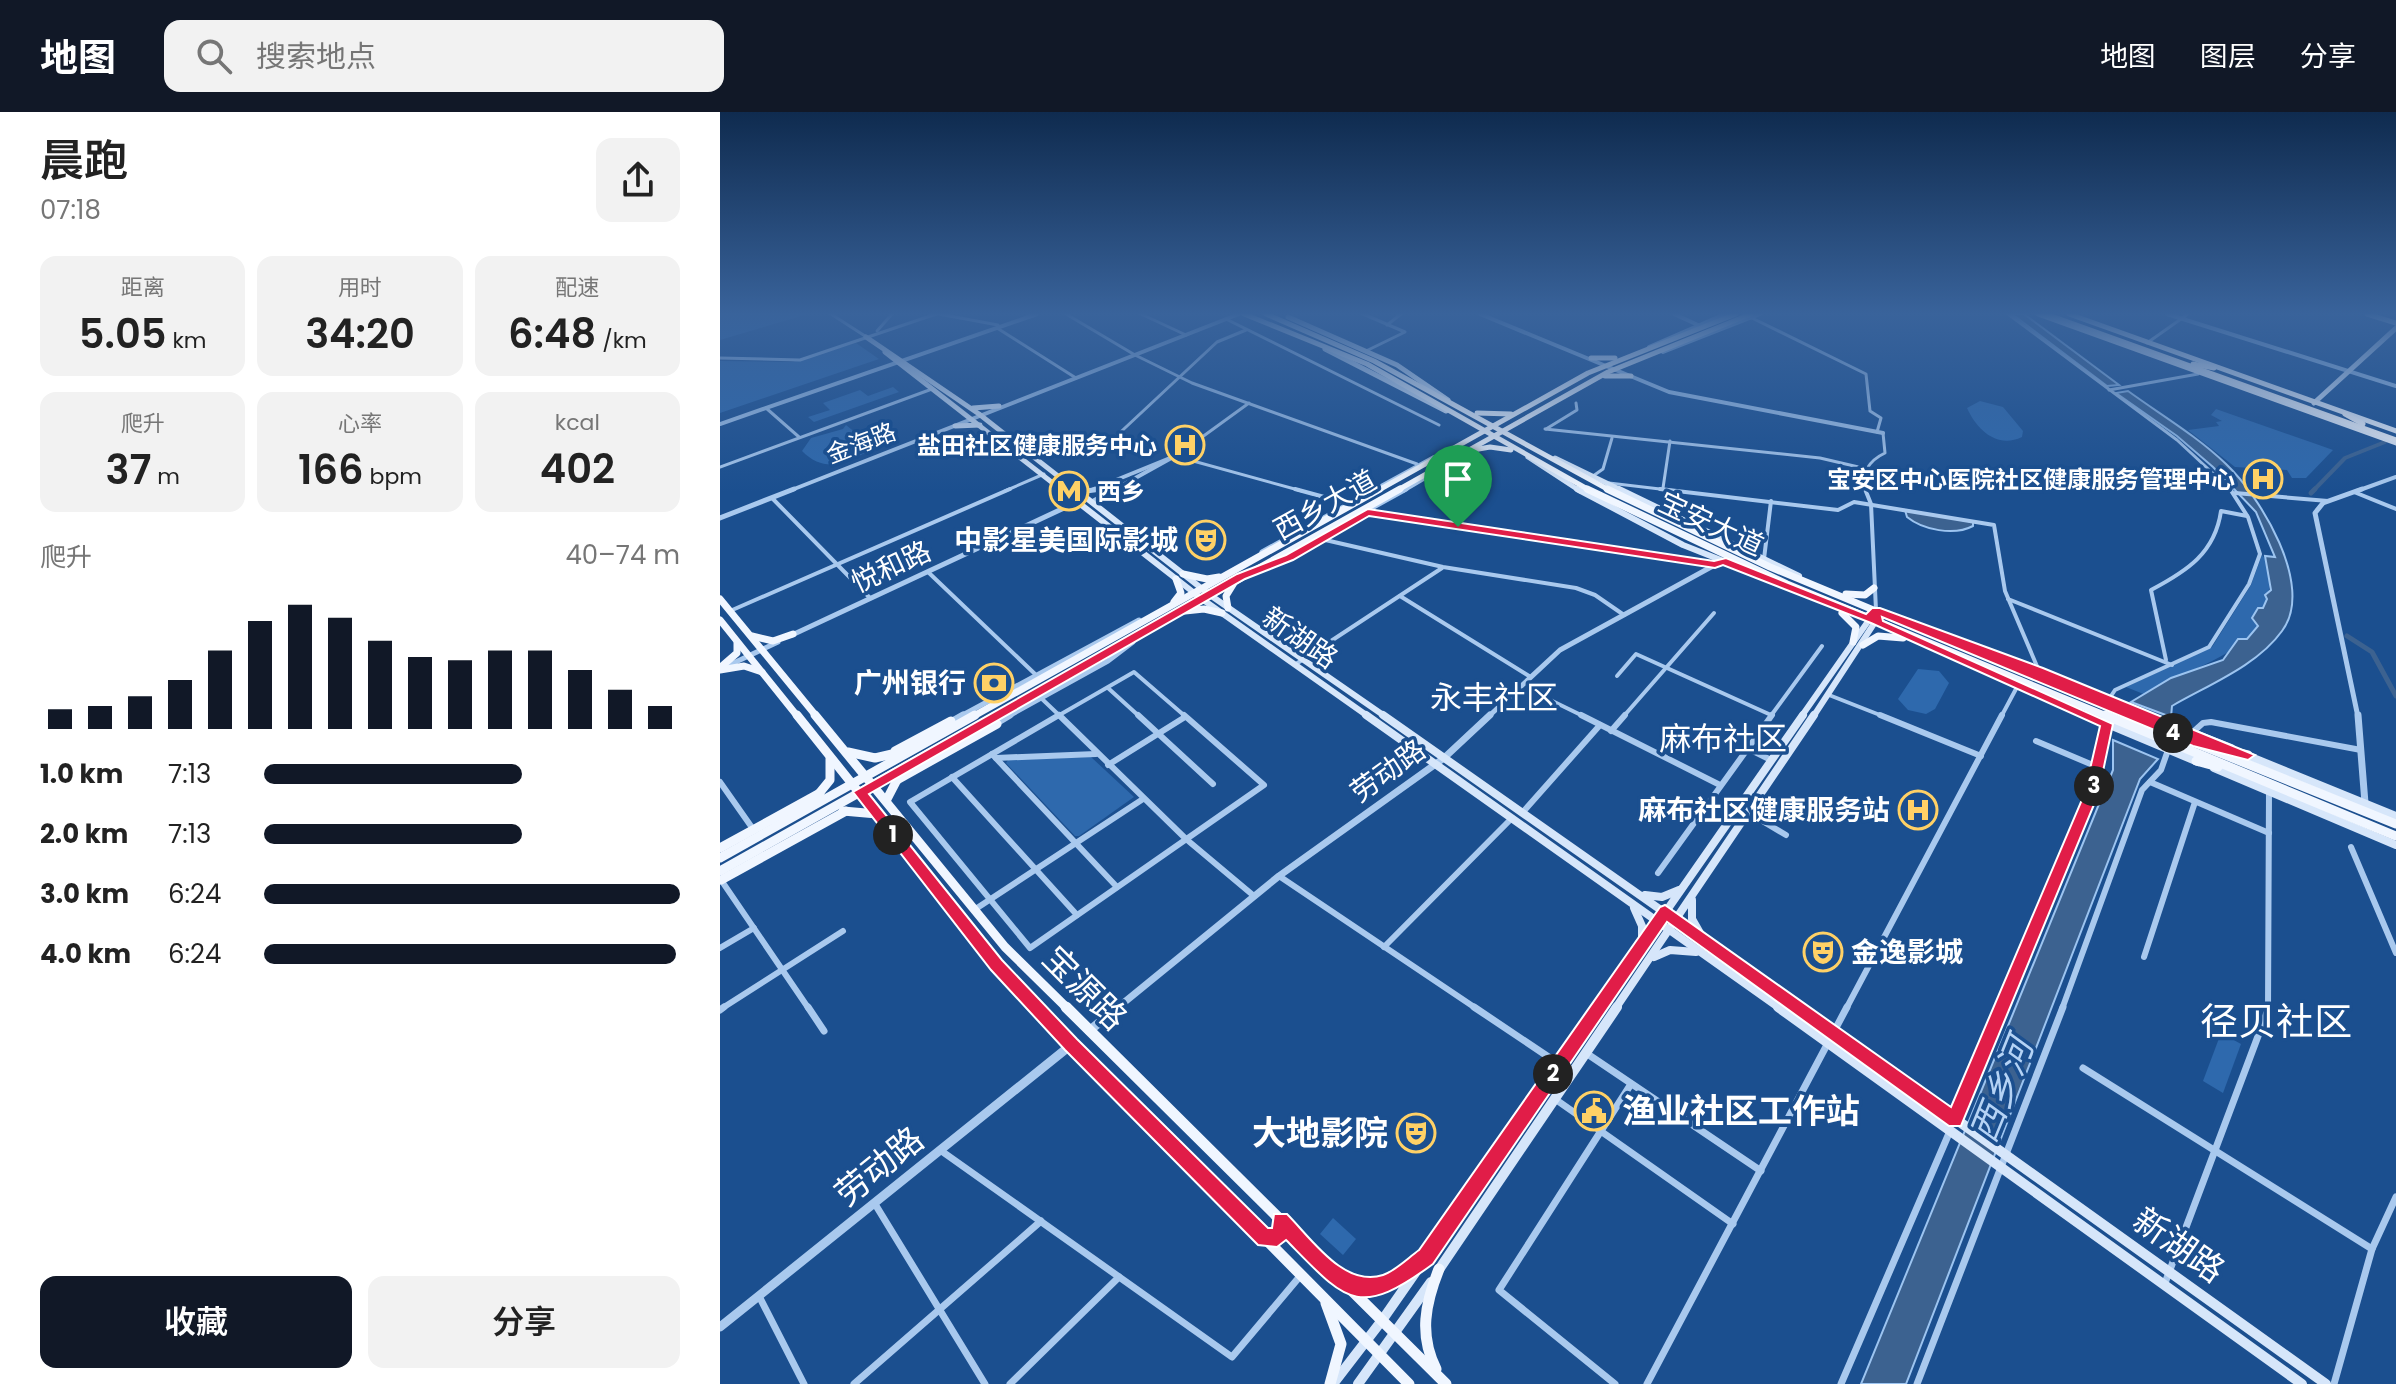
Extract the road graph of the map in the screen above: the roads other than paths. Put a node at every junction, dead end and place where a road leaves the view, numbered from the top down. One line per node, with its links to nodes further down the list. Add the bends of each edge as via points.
1 (860, 373): 48 (street)
2 (862, 373): 36 (street)
3 (915, 373): 30 (main road, 新湖路)
4 (919, 373): 37 (main road, 新湖路)
5 (1069, 373): 26 (street)
6 (1084, 373): 26 (street, 金海路)
7 (1173, 373): 27 (street)
8 (1184, 373): 27 (street)
9 (1335, 373): 53 (street)
10 (1383, 373): 45 (main road, 宝安大道)
11 (1397, 373): 32 (main road, 宝安大道)
12 (1409, 373): 32 (main road)
13 (1588, 373): 41 (main road, 西乡大道)
14 (1605, 373): 28 (main road, 西乡大道)
15 (1627, 373): 25 (street)
16 (1631, 373): 25 (main road)
17 (1865, 373): 57 (street, via 1870,411 1881,418)
18 (2088, 373): 31 (street)
19 (2209, 373): 42 (highway)
20 (2220, 373): 50 (highway)
21 (2229, 373): 35 (main road)
22 (2346, 373): 35 (main road)
23 (2352, 373): 29 (street)
24 (2198, 374): 31 (street); 47 (main road)
25 (1633, 376): 28 (main road); 57 (street, via 1675,393)
26 (1075, 377): 38 (street, 金海路)
27 (1180, 377): 33 (street); 62 (street)
28 (1596, 378): 46 (main road, 西乡大道)
29 (2396, 386)
30 (933, 388): 39 (main road, 新湖路); 59 (street)
31 (2110, 390): 78 (street, via 2177,440)
32 (1448, 400): 40 (main road, 宝安大道)
33 (1249, 403): 68 (street); 69 (street)
34 (1576, 403): 61 (street, via 1577,410 1545,429)
35 (2314, 403): 43 (main road)
36 (766, 408): 48 (street); 59 (street)
37 (971, 408): 38 (main road); 44 (main road, 新湖路)
38 (999, 408): 44 (street, 金海路); 49 (main road)
39 (963, 411): 44 (main road, 新湖路); 51 (main road)
40 (1471, 412): 41 (main road); 54 (main road, 宝安大道)
41 (1520, 412): 54 (main road, 西乡大道)
42 (2315, 412): 47 (highway); 60 (highway)
43 (2345, 414): 50 (highway); 60 (main road)
44 (977, 416): 49 (main road, 新湖路); 51 (street, 金海路); 52 (main road, 新湖路)
45 (1458, 417): 56 (main road, 宝安大道); 64 (main road, via 1467,434)
46 (1527, 417): 55 (main road, 西乡大道); 65 (main road, via 1522,434)
47 (2332, 421): 60 (main road)
48 (720, 422)
49 (989, 422): 77 (main road, 新湖路)
50 (2363, 424): 60 (highway)
51 (954, 425): 52 (main road); 80 (street, 金海路); 91 (street, 金海路)
52 (982, 425): 72 (main road, 新湖路)
53 (1439, 425)
54 (1495, 426): 55 (main road, 宝安大道); 56 (main road, 西乡大道)
55 (1503, 430): 58 (main road, 西乡大道); 65 (main road, 宝安大道)
56 (1484, 432): 58 (main road, 宝安大道); 64 (main road, 西乡大道)
57 (1880, 433): 71 (street, via 1885,453)
58 (1492, 436): 66 (main road, 西乡大道); 67 (main road, 宝安大道)
59 (799, 437): 70 (street)
60 (2396, 437)
61 (1612, 438): 63 (street); 73 (street, via 1603,469)
62 (1111, 441)
63 (1670, 441): 71 (street, via 1820,458); 76 (street)
64 (1455, 448): 69 (street); 99 (main road, 西乡大道)
65 (1534, 448): 73 (main road); 104 (main road, 宝安大道, via 1680,526)
66 (1465, 451): 67 (main road, via 1490,447); 89 (street); 99 (main road, 西乡大道)
67 (1523, 453): 95 (main road, via 1597,500); 106 (main road, 宝安大道)
68 (1175, 456): 77 (street, via 1099,490); 85 (street); 86 (street)
69 (1417, 464): 86 (street)
70 (720, 467)
71 (1867, 469): 87 (street, via 1863,485)
72 (1044, 474): 82 (main road, 新湖路); 96 (street)
73 (1592, 477): 75 (main road)
74 (2396, 477): 79 (street)
75 (1603, 483): 76 (street); 94 (main road)
76 (1663, 488): 83 (street)
77 (1079, 492): 85 (main road, 新湖路)
78 (2233, 492): 81 (street); 92 (street)
79 (2354, 492): 84 (street); 88 (street)
80 (772, 498): 91 (street, 金海路); 96 (street)
81 (2296, 498): 84 (street); 90 (street)
82 (1079, 501): 98 (street, 悦和路); 101 (main road, 新湖路)
83 (1771, 501): 87 (street, via 1838,510 1854,502); 94 (street)
84 (2330, 501): 90 (street)
85 (1092, 502): 101 (main road, 新湖路)
86 (1346, 503): 99 (street, via 1275,542)
87 (1871, 504): 102 (street); 110 (street, via 1994,525)
88 (2396, 509)
89 (1368, 512): 93 (street); 95 (street)
90 (2315, 513): 166 (street)
91 (720, 517)
92 (2248, 517): 131 (street, via 2221,511 2220,526 2202,561 2151,590); 133 (street, via 2260,554 2249,584 2209,647)
93 (1321, 539): 97 (street); 99 (street)
94 (1764, 559): 104 (main road)
95 (1719, 562): 106 (main road); 116 (street, 劳动路)
96 (837, 564): 108 (street); 113 (street)
97 (1443, 567): 105 (street); 116 (street, via 1576,588)
98 (928, 572): 108 (street, 悦和路); 139 (street)
99 (1245, 572): 100 (main road, 西乡大道); 107 (main road, 西乡大道); 111 (main road, via 1226,593)
100 (1232, 573): 101 (main road, via 1207,579); 103 (main road, 西乡大道)
101 (1180, 576): 103 (main road, 新湖路); 114 (main road, via 1181,593)
102 (1874, 588): 104 (main road, via 1865,595); 112 (street)
103 (1198, 591): 107 (main road, 新湖路); 114 (main road, 西乡大道)
104 (1828, 591): 112 (main road, 宝安大道)
105 (1400, 596): 132 (street); 140 (street)
106 (1814, 596): 119 (main road, 宝安大道); 125 (main road, via 1852,621)
107 (1206, 597): 111 (main road, 新湖路); 114 (main road, 西乡大道)
108 (870, 598): 122 (street, 悦和路)
109 (720, 599): 113 (main road, 宝源路)
110 (2008, 599): 131 (street); 137 (street)
111 (1225, 610): 114 (main road); 132 (main road, 新湖路)
112 (1876, 610): 117 (main road, 宝安大道); 119 (main road); 120 (main road)
113 (730, 611): 123 (main road, 宝源路)
114 (1169, 611): 121 (main road, 西乡大道); 139 (street, via 1108,634); 163 (main road, 西乡大道)
115 (1714, 613): 134 (street)
116 (1624, 615): 140 (street, 劳动路, via 1560,650)
117 (1897, 619): 137 (main road); 148 (main road, 宝安大道)
118 (720, 620): 124 (main road, 宝源路)
119 (1868, 620): 120 (main road, 宝安大道); 125 (main road)
120 (1877, 623): 126 (main road, 宝安大道); 127 (main road)
121 (1153, 626): 146 (street, via 1108,661); 167 (main road, 西乡大道)
122 (793, 634): 123 (main road, via 767,641); 129 (street, 悦和路); 136 (main road, via 773,651)
123 (750, 635): 129 (main road, 宝源路)
124 (735, 639): 130 (main road, 宝源路); 135 (main road, via 737,653)
125 (1853, 642): 175 (main road)
126 (1924, 643): 127 (main road, via 1883,636); 143 (main road); 156 (main road, 宝安大道)
127 (1863, 645): 145 (main road)
128 (1822, 646): 149 (street)
129 (762, 650): 130 (street, 悦和路); 136 (main road, 宝源路)
130 (749, 656): 135 (street, 悦和路); 138 (main road, 宝源路)
131 (2166, 660): 133 (street)
132 (1299, 662): 174 (main road, 新湖路); 177 (main road, 新湖路)
133 (2172, 665): 147 (street, via 2115,690)
134 (1666, 668): 141 (street, via 1636,654); 149 (street); 157 (street)
135 (720, 669): 138 (main road, via 744,666)
136 (778, 669): 164 (main road, 宝源路)
137 (2039, 671): 147 (main road)
138 (764, 673): 168 (main road, 宝源路)
139 (1035, 674): 152 (street)
140 (1529, 676): 174 (street, 劳动路)
141 (1617, 676)
142 (1107, 687): 150 (street); 151 (street, via 1134,672); 159 (street)
143 (2017, 687): 154 (main road); 173 (street)
144 (1540, 695): 155 (street)
145 (1829, 695): 173 (street); 197 (main road)
146 (1041, 698): 150 (street); 153 (street)
147 (2109, 699): 148 (main road)
148 (2130, 712): 160 (main road, 宝安大道)
149 (1771, 715): 165 (street)
150 (1058, 716): 169 (street); 172 (street)
151 (1185, 717): 159 (street); 209 (street, via 1264,785)
152 (951, 721): 163 (street); 171 (main road)
153 (997, 724): 167 (street); 183 (main road)
154 (2107, 724): 156 (main road); 179 (street)
155 (1600, 725): 157 (street); 196 (street)
156 (2123, 727): 160 (main road, 宝安大道)
157 (1611, 731): 187 (street)
158 (2192, 733): 160 (main road); 166 (street, via 2211,722); 170 (main road)
159 (1158, 734): 178 (street); 186 (street)
160 (2169, 739): 162 (main road, 宝安大道); 176 (main road); 180 (main road, 宝安大道); 185 (street, via 2161,770)
161 (2036, 741): 179 (street)
162 (2197, 743): 170 (main road); 203 (main road, 宝安大道)
163 (921, 746): 171 (main road); 182 (main road, 西乡大道)
164 (841, 747): 171 (main road, via 857,756); 182 (main road, 宝源路)
165 (1747, 748): 175 (street); 187 (street)
166 (2363, 750): 194 (street)
167 (930, 753): 182 (main road, 西乡大道); 183 (main road)
168 (829, 754): 188 (main road, 宝源路); 190 (main road, via 832,772)
169 (1097, 754): 172 (street); 178 (street)
170 (2248, 755): 194 (main road)
171 (885, 756)
172 (994, 756): 181 (street); 210 (street)
173 (1981, 756): 248 (street)
174 (1444, 758): 177 (street, 劳动路); 196 (main road, 新湖路)
175 (1771, 760): 222 (main road)
176 (2196, 761): 180 (main road); 189 (main road)
177 (1436, 764): 202 (main road, 新湖路); 219 (street, 劳动路)
178 (1108, 765): 191 (street)
179 (2100, 768): 256 (street)
180 (2252, 776): 208 (main road, 宝安大道)
181 (952, 777): 216 (street); 226 (street, via 910,802)
182 (870, 781): 188 (main road, 西乡大道); 192 (main road, 宝源路)
183 (895, 781): 192 (main road)
184 (720, 782): 205 (street)
185 (2149, 782): 193 (street); 260 (street, via 2029,1099)
186 (1213, 784)
187 (1720, 785): 218 (street)
188 (856, 788): 200 (main road, 西乡大道); 201 (main road, 宝源路); 204 (main road, 西乡大道)
189 (2269, 791): 206 (street); 211 (main road)
190 (820, 793): 200 (main road); 205 (main road)
191 (1144, 798): 209 (street); 210 (street)
192 (886, 801): 198 (main road, 宝源路)
193 (2195, 802): 206 (street); 242 (street)
194 (2365, 803): 199 (main road)
195 (846, 811): 201 (main road); 204 (main road); 220 (main road)
196 (1523, 813): 223 (main road, 新湖路)
197 (1749, 813): 207 (street); 225 (main road)
198 (897, 815): 201 (main road); 228 (main road, 宝源路)
199 (2396, 816)
200 (791, 818): 205 (main road, 西乡大道)
201 (880, 818): 250 (main road, 宝源路, via 997,965)
202 (1512, 818): 227 (main road, 新湖路); 237 (street)
203 (2396, 824)
204 (801, 825): 214 (main road, 西乡大道)
205 (756, 833): 213 (main road); 215 (main road, 西乡大道)
206 (2269, 833): 259 (street, via 2269,1007)
207 (1786, 835)
208 (2396, 836)
209 (1186, 839): 221 (street); 224 (street)
210 (1076, 843): 216 (street); 221 (street)
211 (2396, 845)
212 (2351, 847): 240 (street)
213 (720, 849)
214 (756, 850): 217 (main road, 西乡大道); 220 (street)
215 (720, 858)
216 (1036, 869): 226 (street); 230 (street)
217 (720, 871)
218 (1658, 873)
219 (1279, 876): 224 (street, 劳动路); 237 (street)
220 (720, 880): 233 (street)
221 (1117, 887): 230 (street)
222 (1683, 887): 223 (main road, via 1662,897); 229 (main road)
223 (1635, 891): 229 (main road, 新湖路)
224 (1254, 896): 247 (street, 劳动路)
225 (1693, 896): 231 (main road); 236 (main road, via 1692,919)
226 (990, 900): 228 (street); 230 (street, via 1030,948)
227 (1627, 900): 232 (main road, 新湖路); 239 (main road, via 1642,926)
228 (974, 910): 247 (main road, 宝源路)
229 (1665, 912): 231 (main road, 新湖路); 232 (main road)
230 (1077, 915)
231 (1677, 920): 234 (main road); 236 (main road, 新湖路)
232 (1658, 923): 234 (main road, 新湖路); 239 (main road)
233 (754, 928): 238 (street); 244 (street)
234 (1669, 930): 241 (main road, 新湖路); 243 (main road)
235 (843, 931): 244 (street)
236 (1710, 943): 248 (main road, 新湖路)
237 (1384, 947): 252 (street)
238 (720, 948)
239 (1640, 949): 252 (main road)
240 (2396, 953)
241 (1704, 955): 243 (main road, via 1670,950); 249 (main road, 新湖路)
242 (2144, 957)
243 (1649, 960): 251 (main road)
244 (783, 970): 245 (street); 246 (street)
245 (720, 1010)
246 (824, 1031)
247 (1088, 1032): 265 (main road, 宝源路)
248 (1835, 1033): 249 (street); 256 (main road, 新湖路)
249 (1829, 1044): 256 (main road, 新湖路); 261 (street)
250 (1071, 1045): 258 (street, 劳动路); 267 (main road, 宝源路)
251 (1586, 1053): 254 (street); 255 (main road)
252 (1559, 1065): 269 (main road)
253 (2083, 1068): 259 (street)
254 (1631, 1084): 257 (street); 261 (street)
255 (1555, 1099): 257 (street); 270 (main road)
256 (1956, 1127): 260 (main road, 新湖路); 293 (street)
257 (1601, 1131): 266 (street); 291 (street, via 1499,1290)
258 (940, 1150): 263 (street, 劳动路); 264 (street)
259 (2217, 1151): 268 (street); 274 (street)
260 (2000, 1158): 274 (main road, 新湖路); 294 (street)
261 (1761, 1171): 266 (street)
262 (2396, 1197): 268 (street)
263 (874, 1203): 276 (street, 劳动路); 277 (street)
264 (1041, 1221): 272 (street); 277 (street)
265 (1280, 1221): 267 (main road, via 1277,1237); 273 (main road, 宝源路)
266 (1733, 1224): 292 (street)
267 (1264, 1238): 271 (main road, 宝源路)
268 (2372, 1249): 297 (street)
269 (1426, 1257): 273 (main road, via 1379,1288 1354,1286); 278 (main road)
270 (1439, 1269): 280 (main road); 283 (main road, via 1424,1332 1432,1363)
271 (1301, 1275): 272 (street, via 1232,1357); 275 (main road, 宝源路)
272 (1119, 1277): 287 (street)
273 (1337, 1277): 278 (main road, 宝源路)
274 (2167, 1278): 295 (main road, 新湖路); 296 (main road, 新湖路)
275 (1322, 1295): 281 (main road, 宝源路); 288 (main road, via 1341,1344)
276 (759, 1296): 279 (street, 劳动路); 284 (street)
277 (940, 1309): 285 (street); 286 (street)
278 (1383, 1319): 280 (main road, 宝源路); 281 (main road)
279 (720, 1327)
280 (1396, 1333): 282 (main road); 283 (main road, 宝源路)
281 (1367, 1340): 282 (main road, 宝源路); 288 (main road)
282 (1381, 1354): 289 (main road); 290 (main road, 宝源路)
283 (1444, 1382)
284 (804, 1384)
285 (854, 1384)
286 (985, 1384)
287 (1010, 1384)
288 (1331, 1384)
289 (1358, 1384)
290 (1409, 1384)
291 (1615, 1384)
292 (1647, 1384)
293 (1841, 1384)
294 (1917, 1384)
295 (2302, 1384)
296 (2326, 1384)
297 (2334, 1384)

